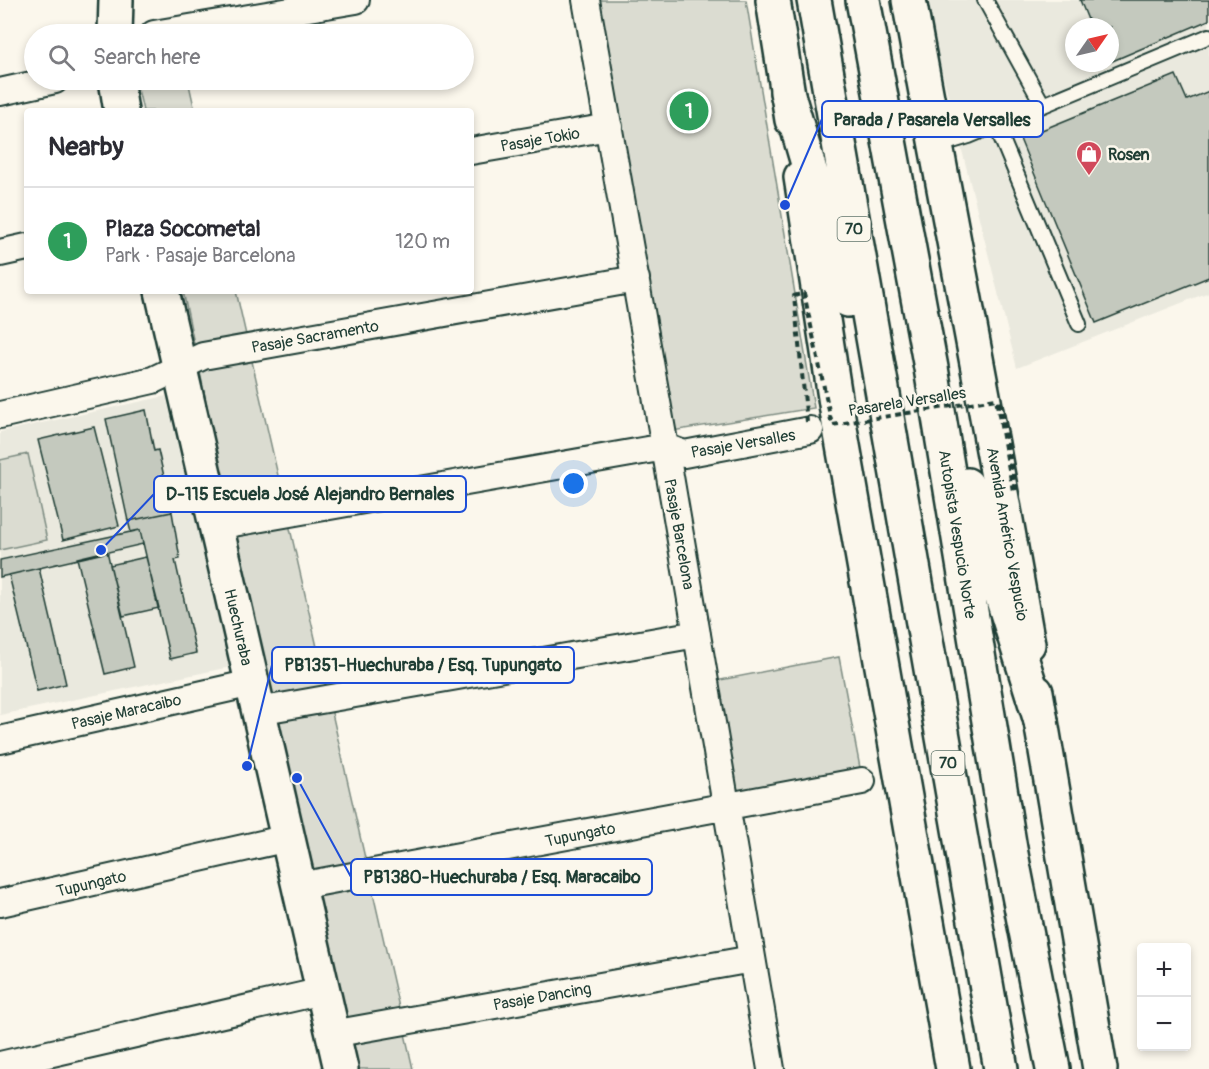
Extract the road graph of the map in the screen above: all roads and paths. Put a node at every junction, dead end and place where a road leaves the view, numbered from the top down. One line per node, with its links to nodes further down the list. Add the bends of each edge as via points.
1 (116, 0): 9 (main road)
2 (356, 0): 10 (street)
3 (586, 0): 19 (street, Pasaje Barcelona)
4 (773, 0): 15 (main road)
5 (814, 0): 33 (main road, 70)
6 (863, 0): 28 (main road, Autopista Vespucio Norte)
7 (909, 0): 20 (main road, Avenida Américo Vespucio)
8 (985, 0): 16 (lane)
9 (115, 24)
10 (213, 24)
11 (1209, 36): 16 (lane)
12 (24, 87): 14 (street)
13 (118, 90): 17 (main road)
14 (0, 92)
15 (787, 92): 33 (main road); 50 (main road, via 840,429)
16 (1043, 105): 18 (lane)
17 (121, 108)
18 (996, 125): 20 (lane); 26 (lane)
19 (609, 126): 21 (street, Pasaje Tokio); 24 (street, Pasaje Barcelona)
20 (936, 146): 37 (main road, Avenida Américo Vespucio)
21 (474, 150)
22 (24, 248): 23 (street)
23 (0, 253)
24 (636, 279): 27 (street, Pasaje Sacramento, via 203,356); 32 (street, Pasaje Barcelona)
25 (163, 294): 27 (main road, Huechuraba)
26 (1079, 324)
27 (180, 367): 30 (street, Pasaje Sacramento, via 153,380); 34 (main road, Huechuraba)
28 (930, 368): 37 (main road); 52 (main road, Autopista Vespucio Norte, via 1010,849)
29 (999, 399): 31 (path, Pasarela Versalles, bridge, via 1016,491 996,399 832,425 804,293 794,296)
30 (0, 415)
31 (809, 426): 32 (street, Pasaje Versalles, via 684,454)
32 (665, 447): 34 (street, Pasaje Versalles); 35 (street, Pasaje Barcelona)
33 (894, 457): 51 (main road, 70)
34 (216, 526): 36 (main road, Huechuraba)
35 (697, 634): 36 (street, Pasaje Maracaibo); 40 (street, Pasaje Barcelona)
36 (255, 697): 38 (street, Pasaje Maracaibo); 41 (main road, Huechuraba)
37 (1041, 721): 53 (main road, Avenida Américo Vespucio)
38 (0, 740)
39 (862, 781): 40 (street, Tupungato)
40 (726, 806): 42 (street, Tupungato); 44 (street, Pasaje Barcelona)
41 (288, 838): 42 (main road, Huechuraba); 43 (street, Tupungato)
42 (299, 886): 45 (main road, Huechuraba)
43 (0, 903)
44 (752, 959): 46 (street, Pasaje Dancing); 49 (street, Pasaje Barcelona)
45 (323, 991): 46 (main road, Huechuraba); 47 (street)
46 (332, 1034): 48 (main road, Huechuraba)
47 (0, 1065)
48 (340, 1069)
49 (771, 1069)
50 (953, 1069)
51 (1001, 1069)
52 (1053, 1069)
53 (1100, 1069)

